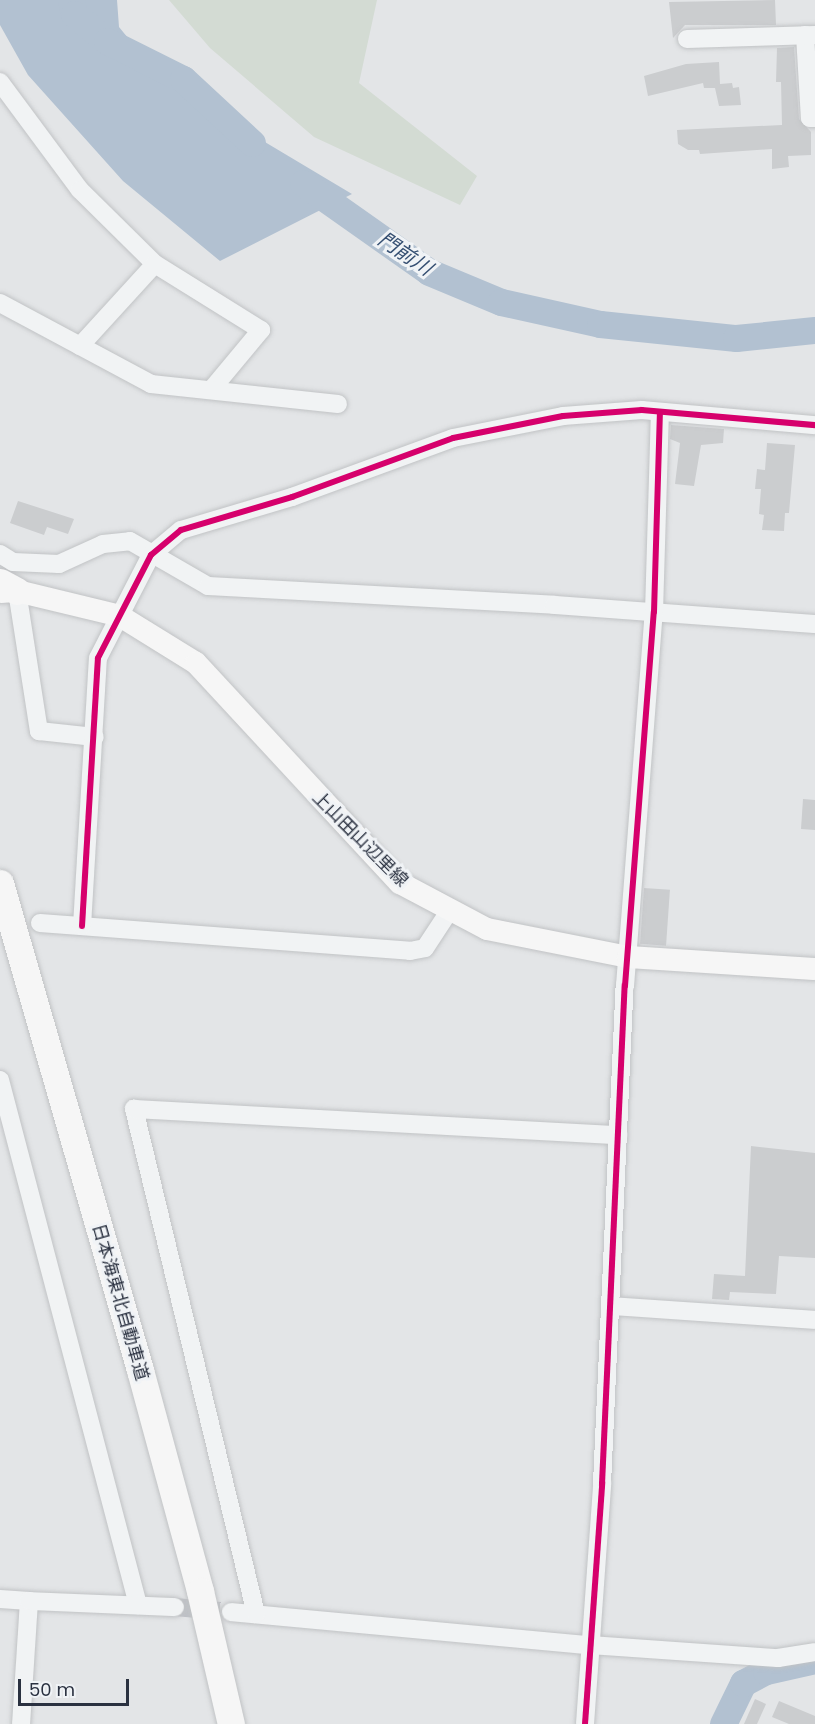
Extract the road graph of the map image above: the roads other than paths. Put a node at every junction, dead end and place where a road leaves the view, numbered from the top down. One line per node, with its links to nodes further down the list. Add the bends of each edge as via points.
1 (810, 35): 2 (street); 4 (street, via 810,118)
2 (687, 39)
3 (1, 88): 5 (street, via 80,190)
4 (815, 118)
5 (155, 264): 7 (street); 8 (street, via 261,330)
6 (0, 303): 7 (street)
7 (80, 346): 8 (street, via 151,384)
8 (211, 390): 9 (street)
9 (338, 404)
10 (660, 414): 11 (street); 13 (street, via 642,410 563,416 453,438 292,497 181,530); 15 (street)
11 (815, 425)
12 (0, 554): 13 (street, via 13,562 59,564 103,544 130,541)
13 (151, 555): 15 (street, via 208,586); 16 (street)
14 (6, 588): 16 (main road, 上山田山辺里線); 18 (street, via 39,731)
15 (654, 612): 17 (street); 23 (street)
16 (120, 616): 18 (street, via 98,658); 20 (main road, 上山田山辺里線, via 196,663 400,883)
17 (815, 624)
18 (95, 737): 22 (street)
19 (0, 883): 38 (highway, 日本海東北自動車道, via 146,1392)
20 (450, 910): 22 (street, via 425,948 410,951); 23 (main road, 上山田山辺里線, via 487,929)
21 (40, 923): 22 (street)
22 (82, 926)
23 (628, 957): 24 (main road, 上山田山辺里線); 26 (street)
24 (815, 969)
25 (0, 1080): 31 (street)
26 (618, 1135): 27 (street); 34 (street, via 134,1109)
27 (611, 1306): 28 (street); 35 (street)
28 (815, 1320)
29 (0, 1599): 30 (street)
30 (29, 1600): 31 (street); 37 (street)
31 (138, 1605): 32 (street)
32 (175, 1606)
33 (231, 1612): 34 (street)
34 (256, 1614): 35 (street)
35 (590, 1645): 36 (street, via 778,1658); 39 (street)
36 (815, 1652)
37 (21, 1724)
38 (231, 1724)
39 (585, 1724)

